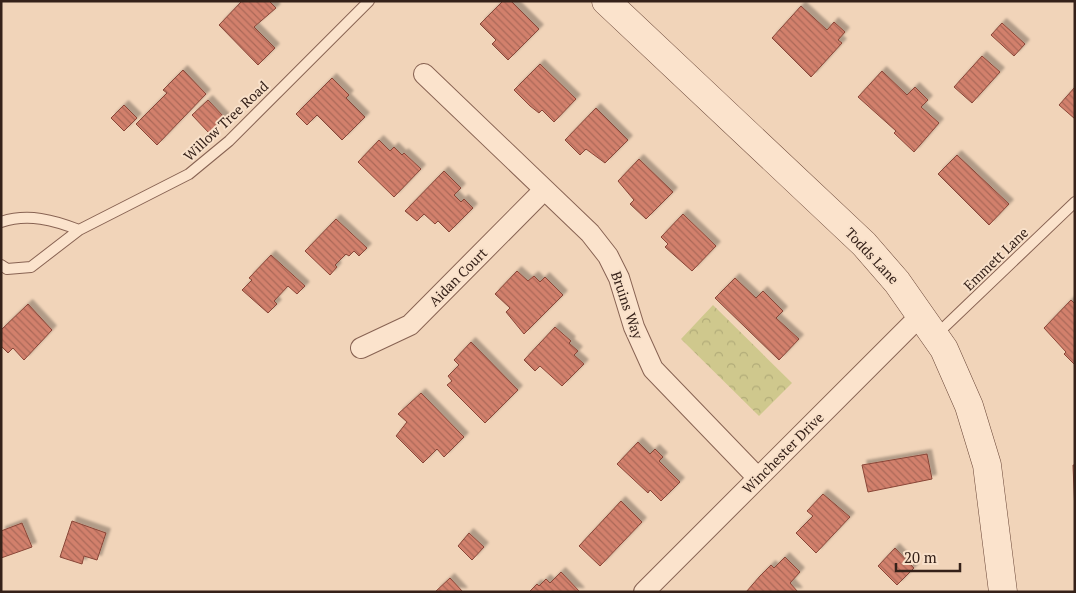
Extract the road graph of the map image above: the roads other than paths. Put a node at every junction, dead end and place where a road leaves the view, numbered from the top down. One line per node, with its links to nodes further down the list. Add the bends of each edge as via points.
1 (369, 1): 7 (lane, Willow Tree Road, via 229,141 189,174)
2 (606, 1): 9 (main road, Todds Lane, via 864,244)
3 (424, 74): 4 (street, Bruins Way)
4 (544, 190): 10 (street, Aidan Court, via 410,325); 11 (street, Bruins Way, via 590,233 608,256 619,278 642,349 653,369)
5 (1075, 202): 9 (lane, Emmett Lane)
6 (1, 222): 7 (lane, via 17,217 56,221)
7 (79, 230): 8 (lane, Willow Tree Road, via 31,266 7,269)
8 (1, 265)
9 (928, 325): 11 (street, Winchester Drive); 13 (main road, Todds Lane, via 944,349 969,406 987,465)
10 (361, 348)
11 (758, 478): 12 (street, Winchester Drive)
12 (644, 592)
13 (1003, 592)

